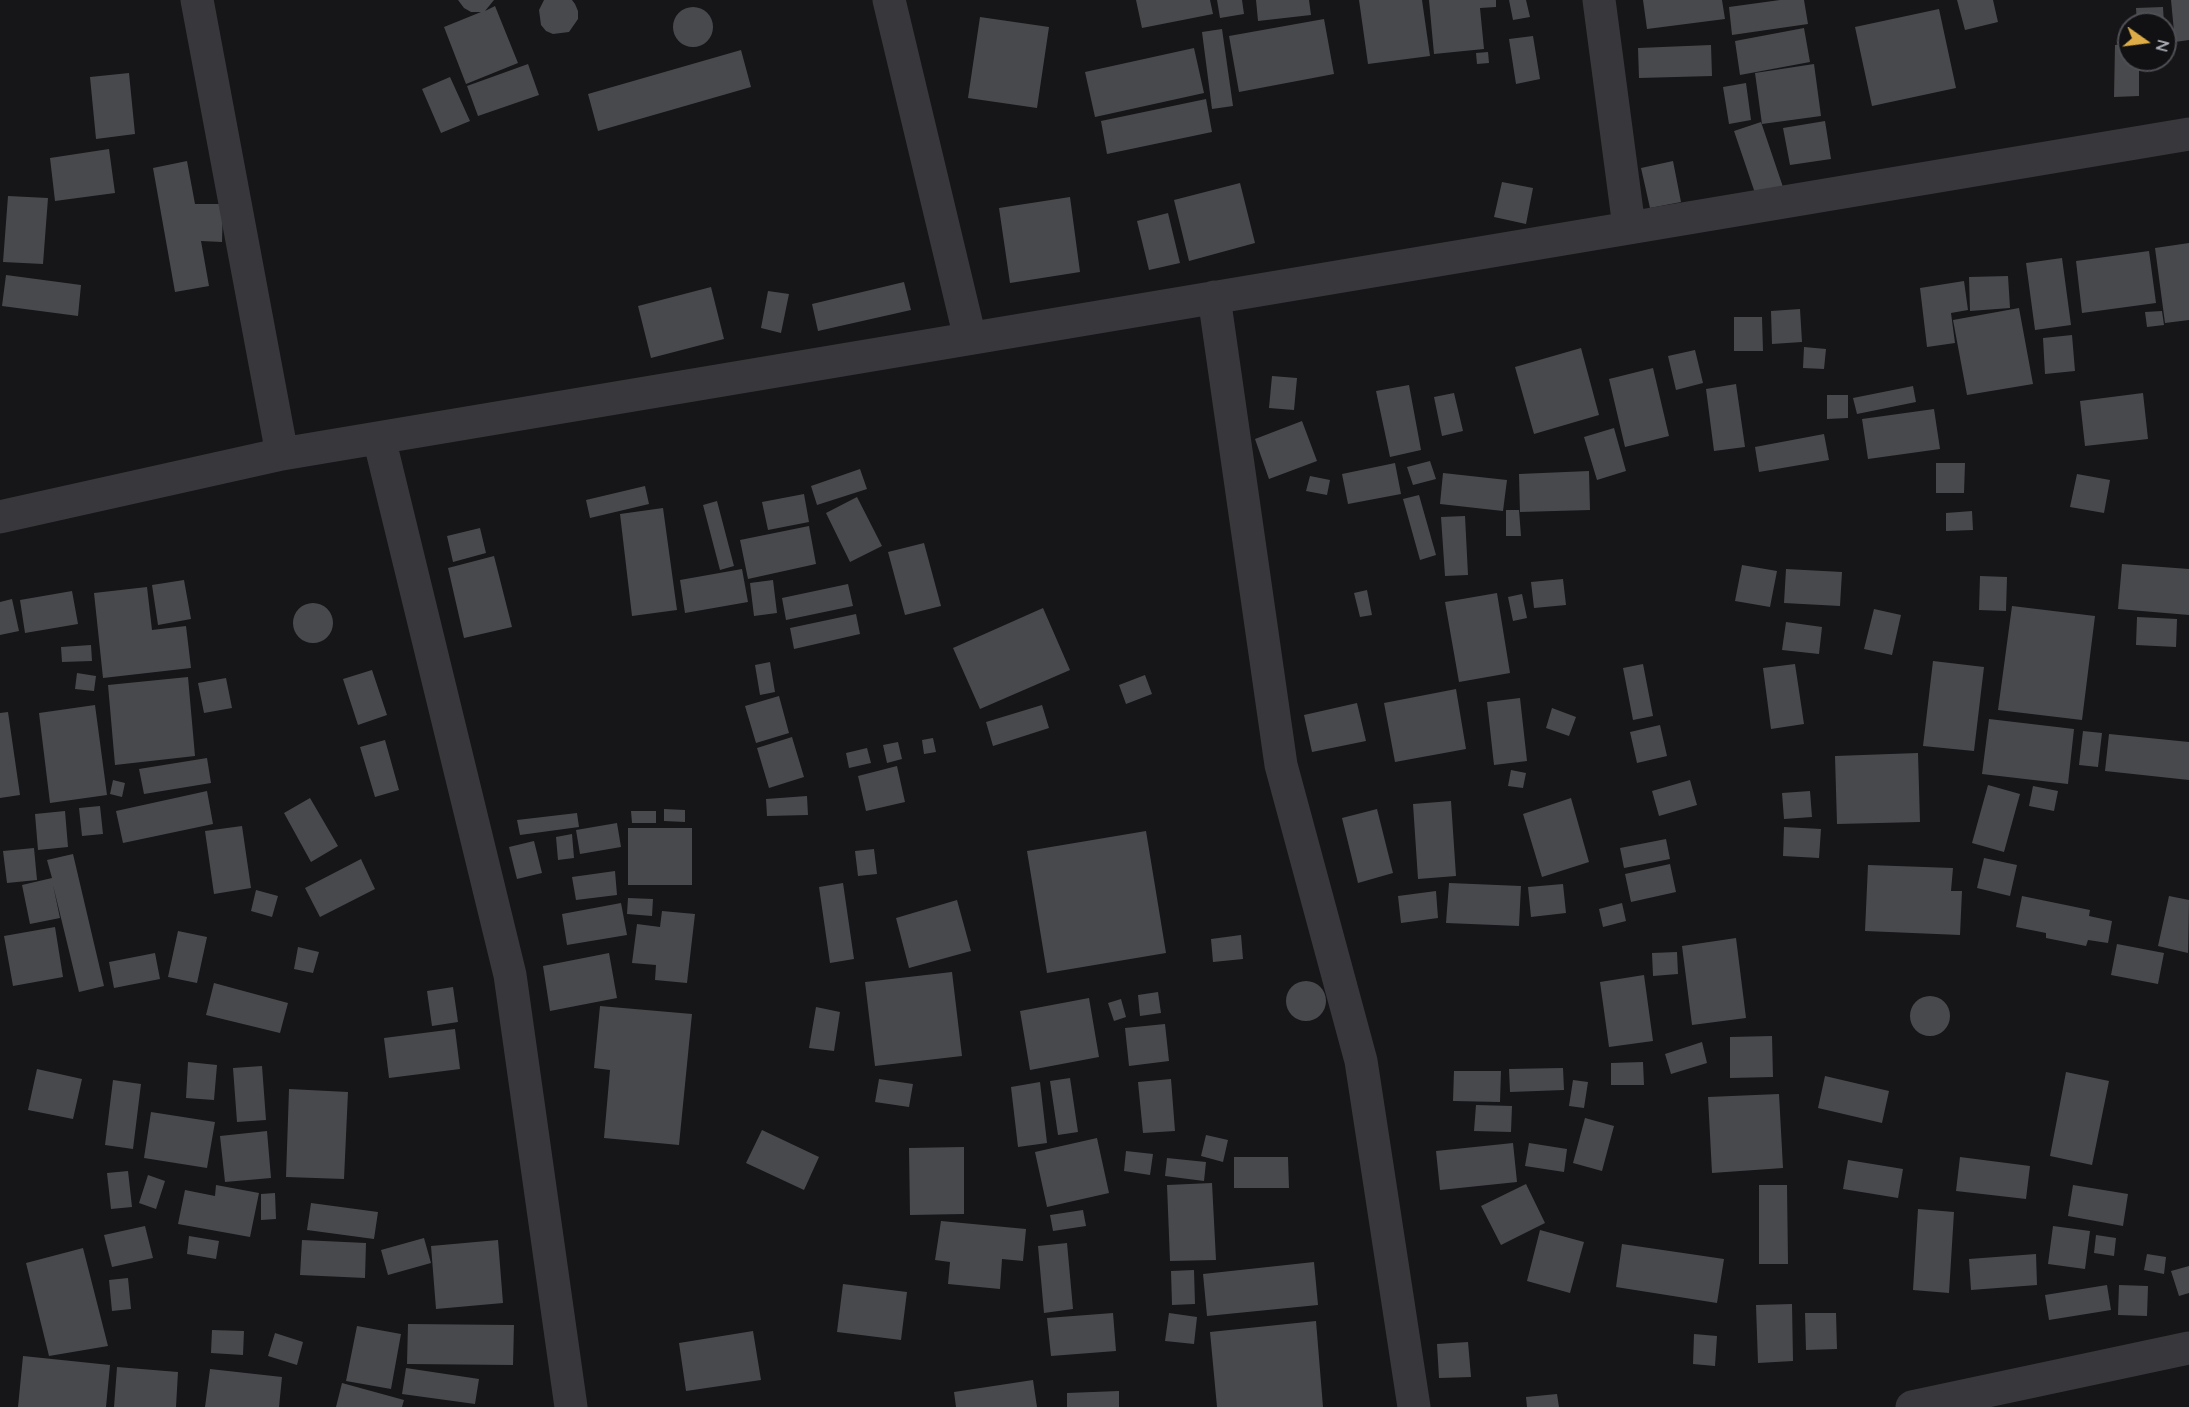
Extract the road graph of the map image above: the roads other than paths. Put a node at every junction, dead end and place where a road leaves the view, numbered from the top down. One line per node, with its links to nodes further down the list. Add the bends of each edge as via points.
1 (197, 0): 9 (street)
2 (889, 0): 7 (street)
3 (1599, 0): 5 (street)
4 (2189, 134): 5 (street)
5 (1629, 227): 6 (street)
6 (1214, 297): 7 (street); 13 (street, via 1281,765 1361,1061)
7 (970, 339): 8 (street)
8 (379, 438): 9 (street); 12 (street, via 510,975)
9 (282, 454): 10 (street)
10 (0, 517)
11 (2189, 1348): 14 (street)
12 (571, 1407)
13 (1414, 1407)
14 (1912, 1407)

